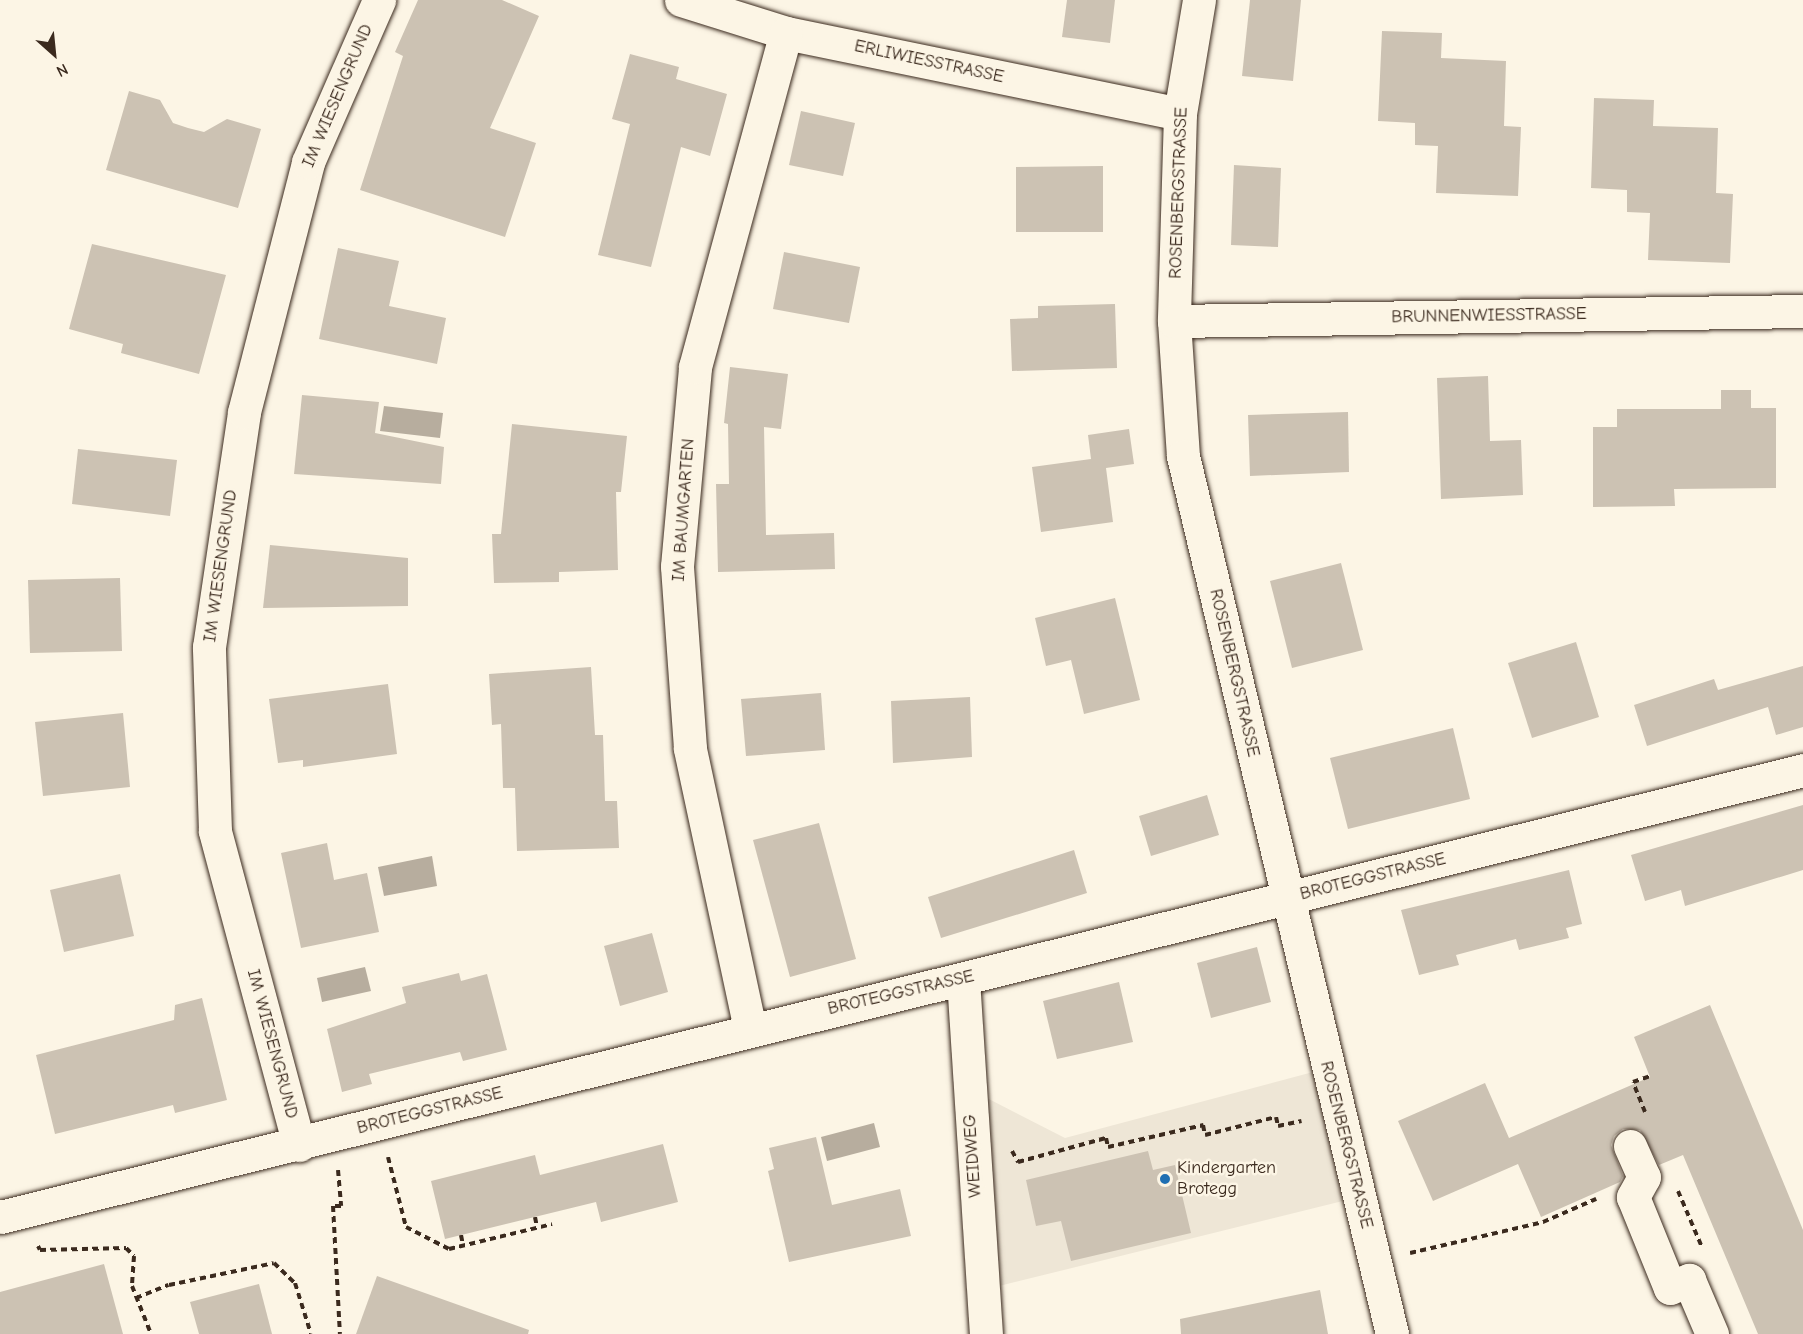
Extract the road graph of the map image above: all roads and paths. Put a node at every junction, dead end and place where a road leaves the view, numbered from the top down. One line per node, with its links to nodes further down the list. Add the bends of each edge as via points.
1 (379, 0): 15 (street, IM WIESENGRUND, via 308,162 244,412 209,647 215,831)
2 (681, 0): 4 (street, ERLIWIESSTRASSE)
3 (1199, 0): 5 (street, ROSENBERGSTRASSE)
4 (786, 33): 5 (street, ERLIWIESSTRASSE); 11 (street, IM BAUMGARTEN, via 694,367 676,566 690,748)
5 (1180, 114): 7 (street, ROSENBERGSTRASSE)
6 (1803, 311): 7 (street, BRUNNENWIESSTRASSE)
7 (1174, 321): 9 (street, ROSENBERGSTRASSE, via 1183,456)
8 (1803, 770): 9 (street, BROTEGGSTRASSE)
9 (1286, 899): 10 (street, BROTEGGSTRASSE); 29 (street, ROSENBERGSTRASSE)
10 (963, 979): 11 (street, BROTEGGSTRASSE); 18 (street, WEIDWEG)
11 (750, 1029): 15 (street, BROTEGGSTRASSE)
12 (1650, 1076): 14 (path, via 1633,1082)
13 (1296, 1121): 18 (path, via 1278,1126 1276,1117 1205,1135 1203,1125 1108,1147 1106,1138 1018,1162 1015,1151)
14 (1640, 1134): 36 (street, via 1644,1178 1633,1197 1670,1288 1689,1280)
15 (299, 1145): 22 (street, BROTEGGSTRASSE)
16 (386, 1150): 27 (path, via 406,1227 449,1249)
17 (338, 1161): 33 (path, via 341,1206 333,1206)
18 (973, 1161): 34 (street, WEIDWEG)
19 (1677, 1188): 28 (path)
20 (535, 1217): 24 (path)
21 (1554, 1217): 29 (path)
22 (0, 1218)
23 (552, 1224): 24 (path)
24 (537, 1227): 27 (path)
25 (461, 1235): 27 (path)
26 (32, 1238): 30 (path, via 40,1250 126,1248 134,1256)
27 (463, 1245)
28 (1703, 1251)
29 (1374, 1261): 35 (street, ROSENBERGSTRASSE)
30 (136, 1298): 31 (path); 32 (path, via 180,1282 274,1263 295,1283)
31 (151, 1334)
32 (311, 1334)
33 (340, 1334)
34 (986, 1334)
35 (1392, 1334)
36 (1712, 1334)

